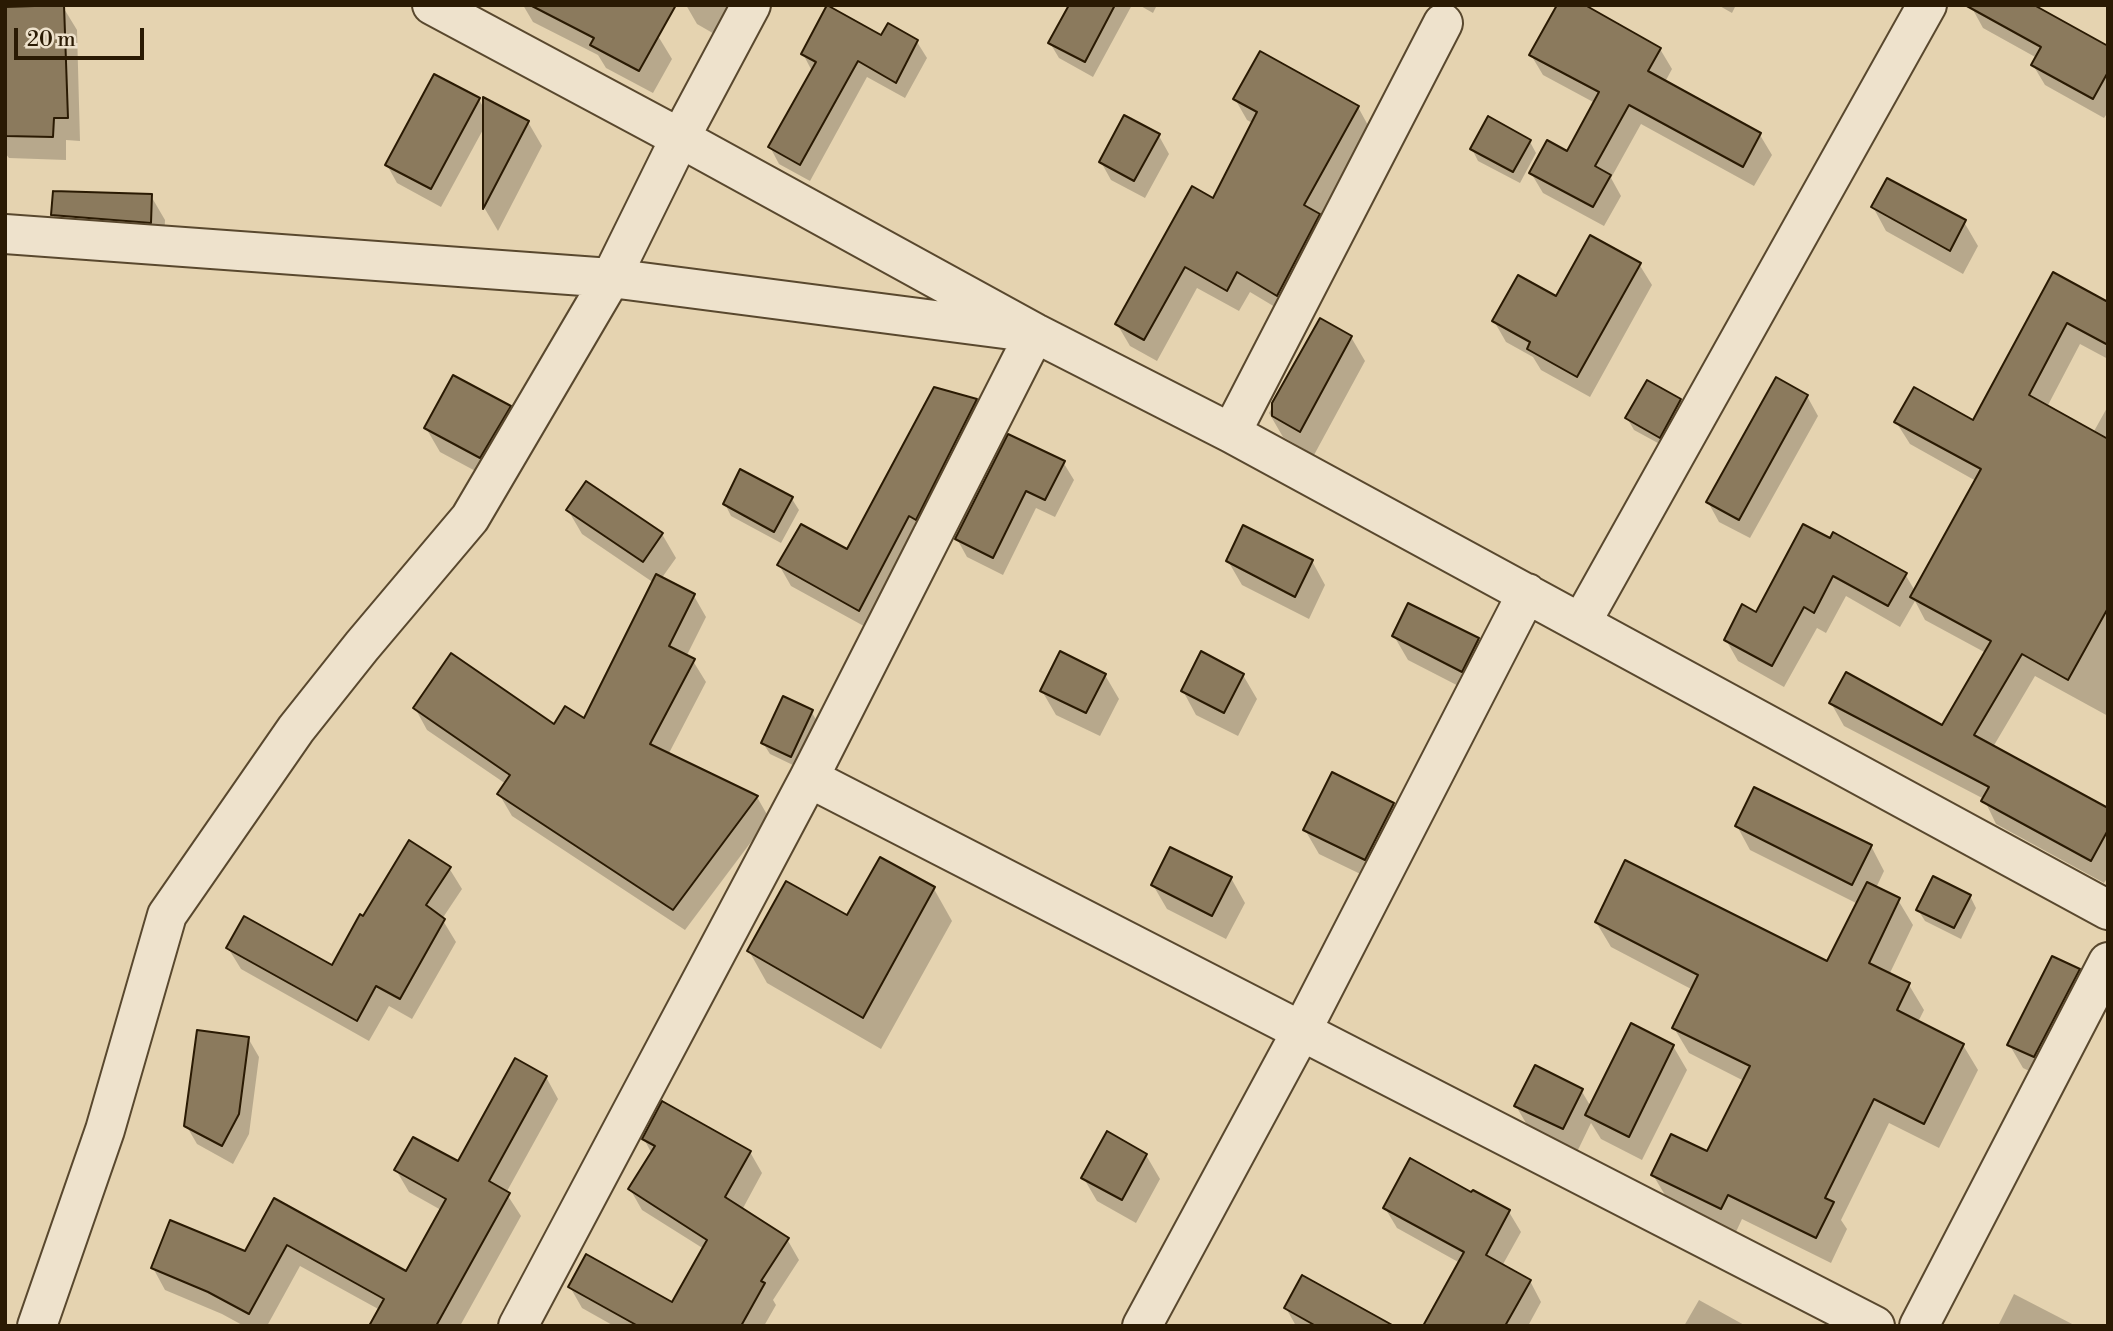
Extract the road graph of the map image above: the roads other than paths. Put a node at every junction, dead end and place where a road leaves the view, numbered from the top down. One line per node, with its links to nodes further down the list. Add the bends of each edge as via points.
1 (432, 5): 5 (street)
2 (751, 5): 5 (street)
3 (1927, 5): 11 (street)
4 (1443, 23): 9 (street)
5 (680, 138): 7 (street); 8 (street)
6 (5, 234): 7 (street)
7 (611, 278): 8 (street); 16 (street, via 470,518 296,729 167,915 105,1130)
8 (1035, 333): 9 (street); 12 (street)
9 (1231, 433): 10 (street)
10 (1527, 593): 11 (street); 15 (street)
11 (1581, 623): 13 (street)
12 (809, 778): 15 (street); 17 (street)
13 (2108, 910)
14 (2108, 962): 20 (street)
15 (1302, 1030): 18 (street); 19 (street)
16 (37, 1326)
17 (518, 1326)
18 (1142, 1326)
19 (1875, 1326)
20 (1919, 1326)

